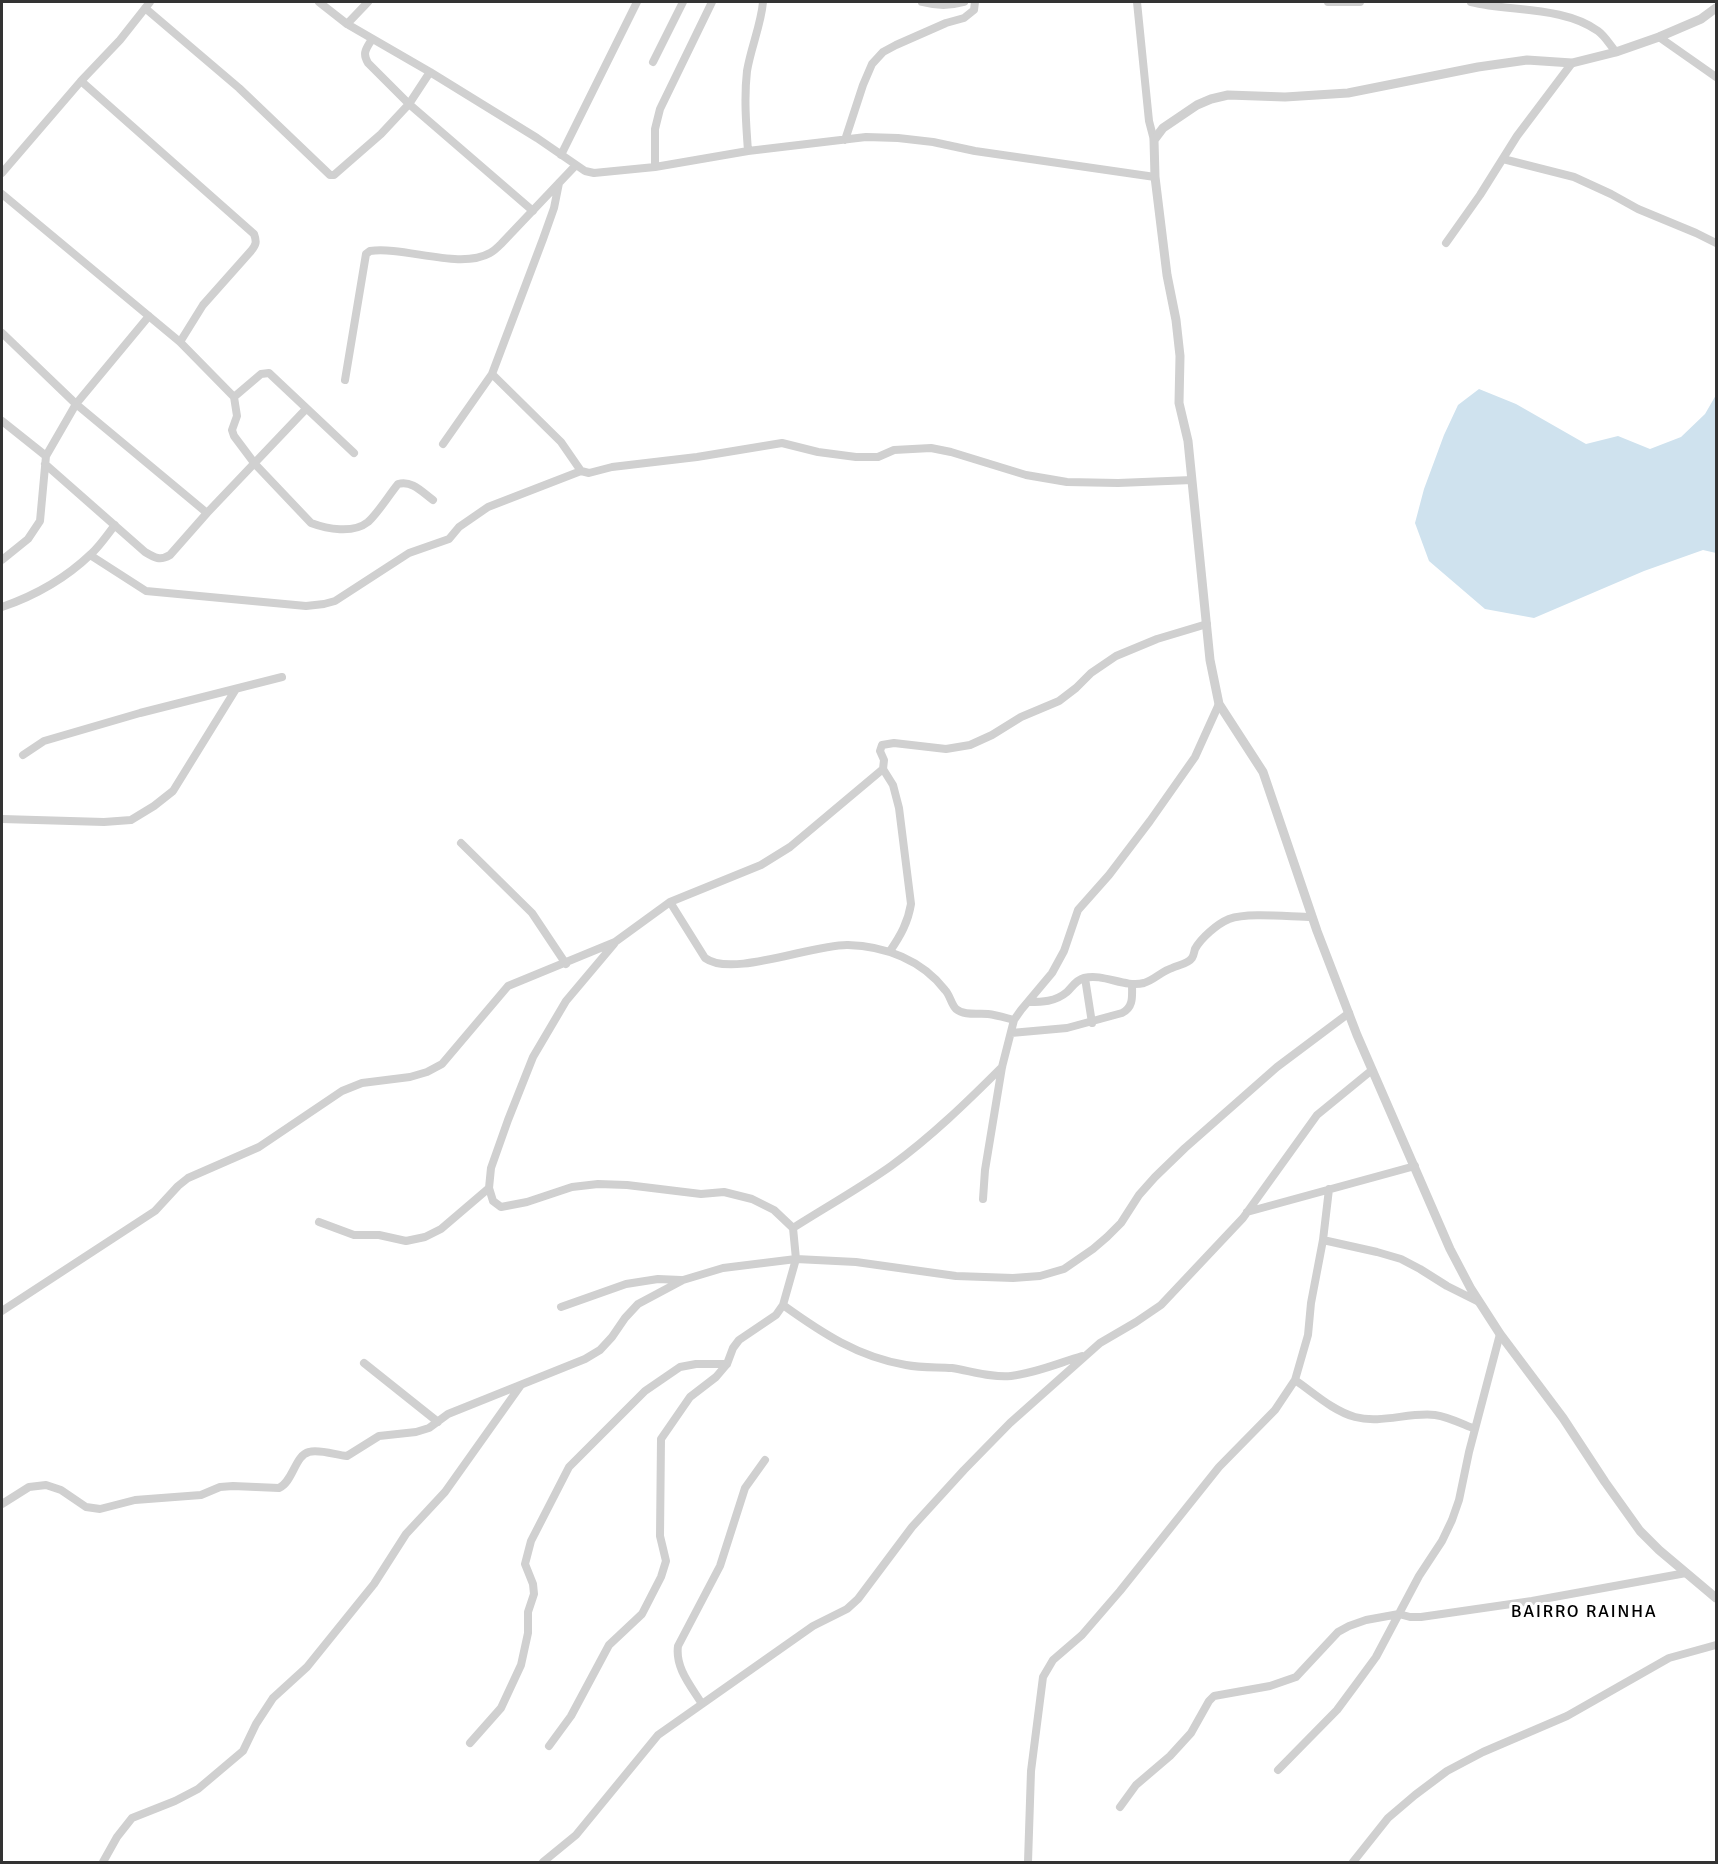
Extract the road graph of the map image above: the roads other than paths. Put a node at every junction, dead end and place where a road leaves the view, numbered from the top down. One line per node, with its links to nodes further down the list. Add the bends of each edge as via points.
1 (319, 2): 16 (street)
2 (368, 2): 16 (street)
3 (635, 2): 29 (street)
4 (683, 2): 20 (street)
5 (712, 2): 32 (street, via 660,109 655,129)
6 (763, 2): 28 (street, via 748,69)
7 (922, 2): 8 (street)
8 (964, 2)
9 (975, 2): 26 (street, via 974,10 964,18 883,52 872,64 863,85)
10 (1137, 2): 27 (street)
11 (1328, 2): 12 (street)
12 (1360, 2)
13 (1471, 2): 19 (street, via 1582,21 1600,33)
14 (147, 5): 24 (street); 25 (street, via 330,175 381,134)
15 (1716, 8): 17 (street, via 1701,19)
16 (347, 24): 18 (street)
17 (1659, 37): 19 (street); 23 (street)
18 (372, 39): 22 (street); 25 (street, via 364,57)
19 (1616, 52): 21 (street)
20 (653, 62)
21 (1572, 63): 27 (street, via 1527,60 1339,94 1228,95 1197,105 1163,128); 30 (street)
22 (430, 72): 25 (street); 29 (street)
23 (1716, 77)
24 (81, 81): 33 (street); 42 (street, via 254,234 256,240 251,251 203,305)
25 (409, 104): 37 (street)
26 (846, 140): 28 (street); 34 (street, via 910,139)
27 (1154, 140): 34 (street)
28 (748, 151): 32 (street)
29 (561, 155): 31 (street)
30 (1503, 159): 38 (street); 39 (street, via 1574,177)
31 (576, 165): 32 (street, via 594,173); 35 (street)
32 (655, 167)
33 (2, 171)
34 (1155, 177): 54 (street, via 1180,356 1179,403)
35 (560, 182): 37 (street); 43 (street, via 554,208)
36 (2, 194): 40 (street)
37 (533, 211): 44 (street, via 501,244 478,257 461,259 370,250 366,254)
38 (1446, 243)
39 (1716, 243)
40 (149, 316): 42 (street); 46 (street)
41 (2, 333): 46 (street)
42 (180, 342): 45 (street)
43 (492, 374): 49 (street); 53 (street, via 561,442)
44 (345, 380)
45 (234, 398): 47 (street, via 265,372); 52 (street, via 237,416 232,430)
46 (76, 404): 51 (street); 56 (street)
47 (306, 409): 50 (street); 52 (street)
48 (2, 421): 51 (street)
49 (443, 444)
50 (354, 453)
51 (45, 460): 57 (street); 59 (street, via 40,521 28,539)
52 (255, 464): 55 (street, via 312,523 321,527 357,528 368,522 398,484 404,482); 56 (street)
53 (581, 471): 54 (street, via 589,473 782,443 856,457 931,448 1026,475 1067,482); 58 (street, via 488,507 449,539 409,553 335,601 324,604 306,606 146,591)
54 (1192, 480): 61 (street)
55 (433, 500)
56 (207, 513): 57 (street, via 163,559 145,552)
57 (115, 525): 58 (street)
58 (90, 555): 60 (street, via 26,599)
59 (2, 560)
60 (2, 607)
61 (1207, 624): 64 (street); 66 (street, via 1116,656 1059,701 976,743 956,749 882,745)
62 (282, 677): 63 (street)
63 (236, 689): 65 (street, via 44,741); 67 (street, via 173,791 131,820)
64 (1219, 704): 70 (street, via 1263,772); 76 (street, via 1195,757 1150,821 1078,910 1059,962)
65 (23, 755)
66 (883, 769): 69 (street, via 790,847 761,865); 72 (street, via 893,785 899,808 911,904 903,932)
67 (2, 819)
68 (461, 843): 73 (street, via 532,914)
69 (670, 902): 71 (street); 72 (street, via 710,962 750,963 847,945)
70 (1312, 917): 75 (street, via 1229,919 1203,939 1187,963); 77 (street)
71 (615, 942): 73 (street); 84 (street, via 566,1001 533,1057 491,1168)
72 (890, 951): 78 (street, via 937,981 958,1011)
73 (566, 964): 96 (street, via 508,986 442,1064 418,1075 362,1083 342,1091 259,1147 188,1178 155,1210)
74 (1085, 978): 75 (street); 76 (street, via 1057,999); 79 (street)
75 (1132, 984): 79 (street, via 1128,1011)
76 (1028, 1002): 78 (street)
77 (1348, 1013): 82 (street); 91 (street, via 1277,1067 1185,1148 1139,1195 1121,1223 1064,1269 1013,1278)
78 (1014, 1020): 80 (street)
79 (1092, 1023): 80 (street)
80 (1011, 1033): 81 (street)
81 (1002, 1067): 86 (street); 89 (street, via 907,1154)
82 (1372, 1070): 83 (street); 87 (street, via 1317,1115)
83 (1415, 1166): 85 (street); 93 (street, via 1450,1249)
84 (489, 1188): 88 (street, via 425,1238 406,1241 354,1235); 89 (street, via 493,1201 501,1207 572,1187 598,1184 701,1194 724,1192 753,1199 774,1210)
85 (1329, 1189): 87 (street); 90 (street)
86 (983, 1199)
87 (1247, 1212): 98 (street, via 1161,1305)
88 (319, 1222)
89 (793, 1228): 91 (street)
90 (1323, 1239): 93 (street, via 1401,1260); 101 (street, via 1308,1335)
91 (796, 1259): 92 (street, via 723,1268); 94 (street)
92 (683, 1280): 95 (street, via 626,1284); 102 (street, via 638,1304 600,1350)
93 (1479, 1302): 97 (street)
94 (783, 1305): 98 (street, via 840,1343 879,1359 907,1365 1009,1376); 100 (street, via 776,1315 739,1340)
95 (561, 1307)
96 (2, 1311)
97 (1500, 1334): 104 (street); 107 (street, via 1630,1518)
98 (1087, 1355): 111 (street, via 964,1470 912,1527 858,1599)
99 (364, 1363): 103 (street)
100 (727, 1364): 112 (street, via 680,1367 645,1391 569,1467 531,1541 525,1564 534,1594 521,1665 501,1708); 113 (street, via 690,1396 661,1439 660,1536 666,1561 662,1577 642,1614 609,1645 571,1716)
101 (1295, 1380): 104 (street, via 1353,1417 1435,1415); 118 (street, via 1275,1410 1219,1467 1102,1612 1046,1671 1030,1770)
102 (522, 1384): 103 (street, via 448,1414); 116 (street, via 445,1492 406,1534 374,1584 307,1667 273,1698 243,1751 198,1789 132,1818)
103 (438, 1422): 106 (street, via 416,1432 379,1436 347,1456 311,1451 303,1454 285,1485 279,1488 227,1486 201,1495 135,1500 100,1509 86,1507 46,1485 29,1488)
104 (1475, 1429): 109 (street, via 1452,1520)
105 (765, 1460): 111 (street, via 745,1488 720,1566 678,1646 682,1672)
106 (2, 1504)
107 (1686, 1573): 108 (street); 109 (street, via 1449,1614)
108 (1716, 1598)
109 (1399, 1614): 114 (street, via 1376,1657 1337,1710); 115 (street, via 1366,1620 1338,1632 1302,1672 1287,1682 1214,1696 1191,1734 1136,1785)
110 (1716, 1645): 119 (street, via 1670,1658 1567,1716 1447,1771 1388,1818)
111 (702, 1704): 117 (street, via 657,1736 576,1835)
112 (470, 1743)
113 (549, 1746)
114 (1278, 1770)
115 (1120, 1807)
116 (103, 1863)
117 (543, 1863)
118 (1028, 1863)
119 (1353, 1863)

